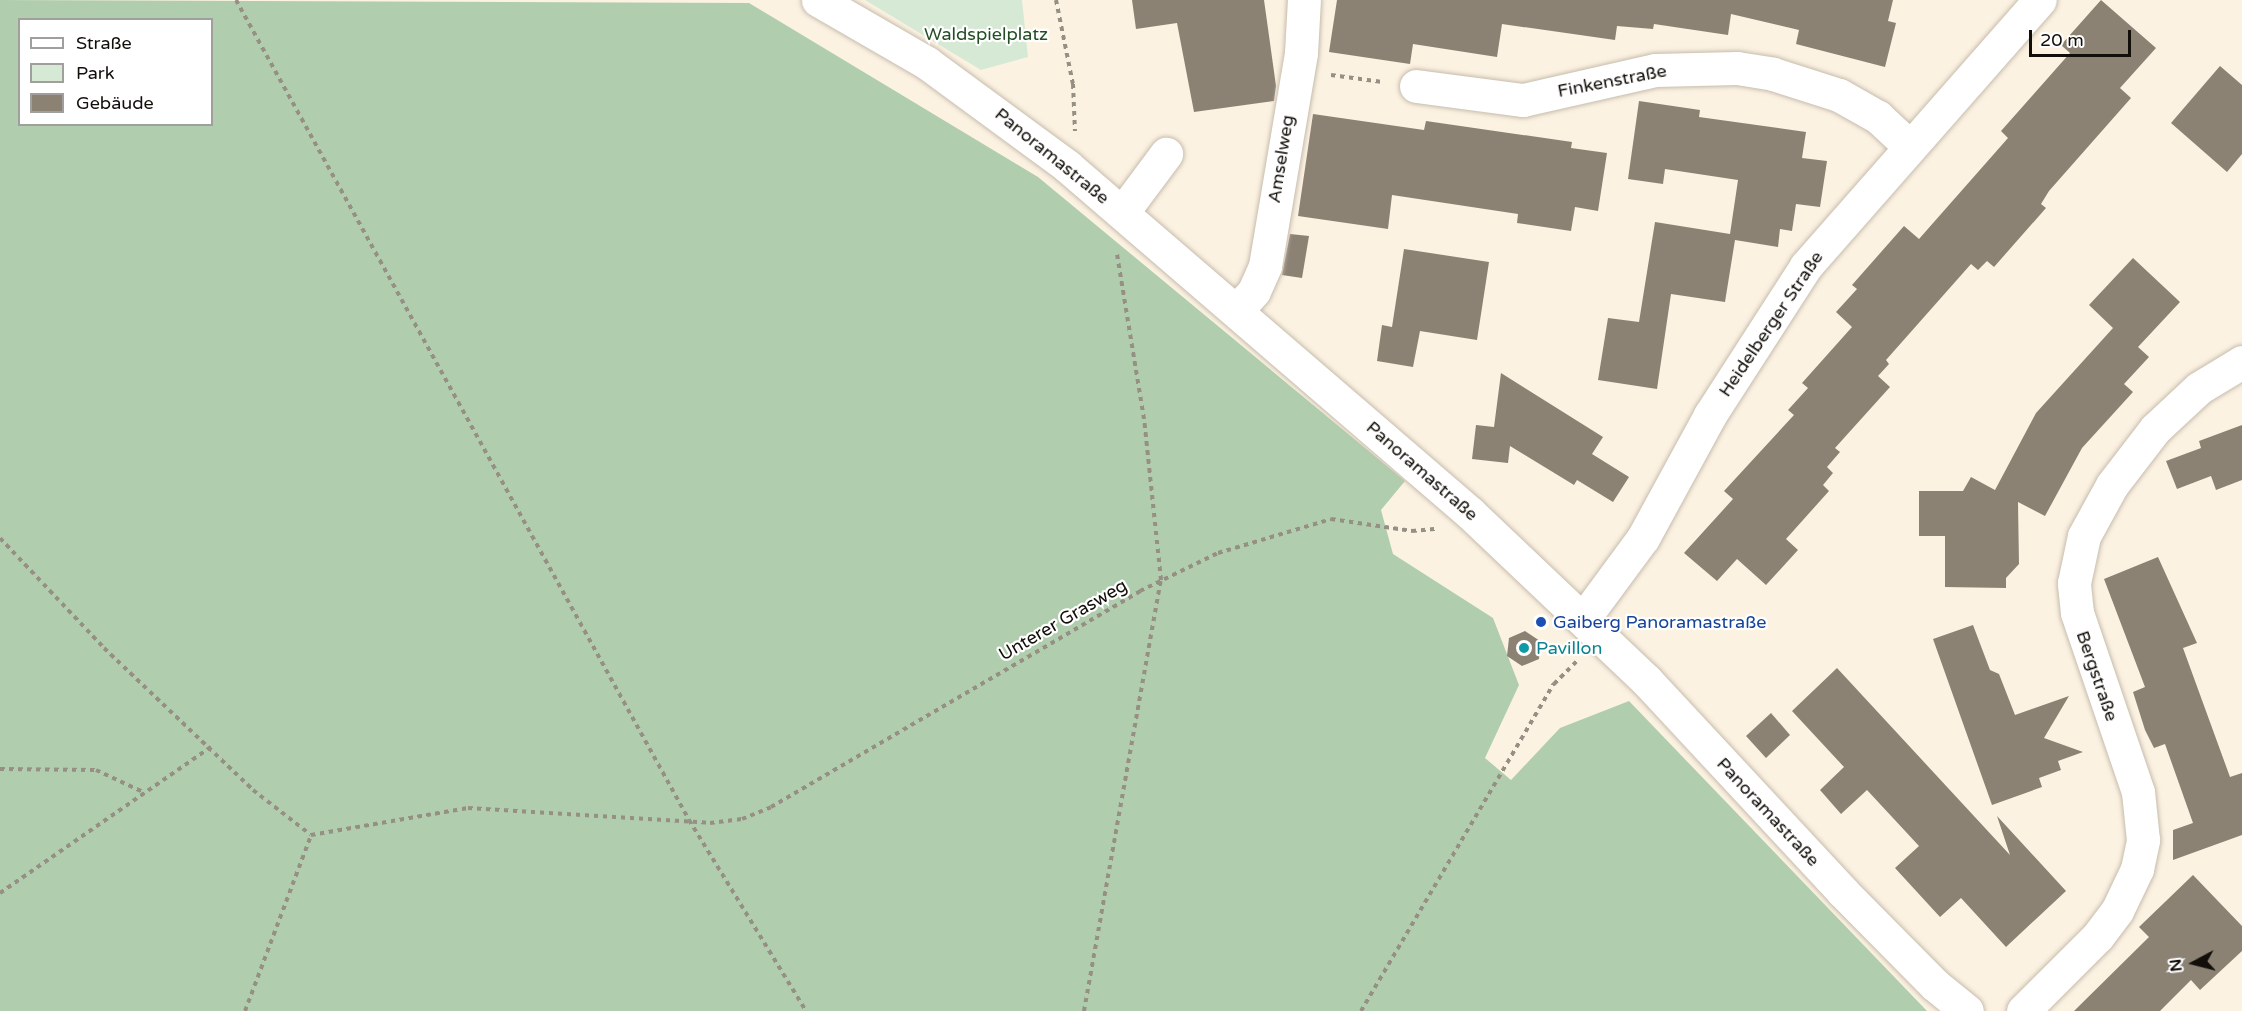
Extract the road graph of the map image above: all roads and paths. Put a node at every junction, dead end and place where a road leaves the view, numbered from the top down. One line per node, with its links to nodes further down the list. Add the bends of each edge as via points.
1 (236, 0): 21 (path)
2 (818, 0): 10 (street, Panoramastraße, via 927,63)
3 (1056, 0): 10 (path, via 1076,117)
4 (1304, 0): 6 (street, Amselweg)
5 (2040, 0): 8 (street, Heidelberger Straße)
6 (1298, 70): 7 (path); 12 (street, Amselweg, via 1264,266 1254,291)
7 (1416, 86): 8 (street, Finkenstraße, via 1524,100 1571,87 1690,67 1764,72 1851,101 1878,117)
8 (1908, 146): 17 (street, Heidelberger Straße, via 1786,295 1710,415)
9 (1166, 154): 11 (street)
10 (1067, 166): 11 (street, Panoramastraße)
11 (1116, 208): 12 (street, Panoramastraße); 16 (path)
12 (1237, 310): 14 (street, Panoramastraße)
13 (2242, 362): 29 (street, Bergstraße, via 2199,388 2155,429 2112,485 2082,543 2074,583 2077,613 2138,792 2143,840 2137,869 2116,910 2097,936)
14 (1470, 513): 16 (path, Unterer Grasweg, via 1428,531 1348,518 1310,523 1248,541); 17 (street, Panoramastraße)
15 (0, 538): 18 (path, via 104,648)
16 (1161, 580): 21 (path, Unterer Grasweg, via 771,807 742,819); 26 (path)
17 (1593, 628): 27 (path, via 1554,684); 28 (street, Panoramastraße, via 1842,891)
18 (211, 747): 20 (path); 22 (path, via 253,790)
19 (0, 769): 20 (path, via 96,770)
20 (145, 793): 23 (path)
21 (689, 820): 22 (path, Unterer Grasweg, via 468,808); 25 (path)
22 (311, 835): 24 (path)
23 (0, 893)
24 (245, 1011)
25 (806, 1011)
26 (1084, 1011)
27 (1361, 1011)
28 (1967, 1011)
29 (2023, 1011)

